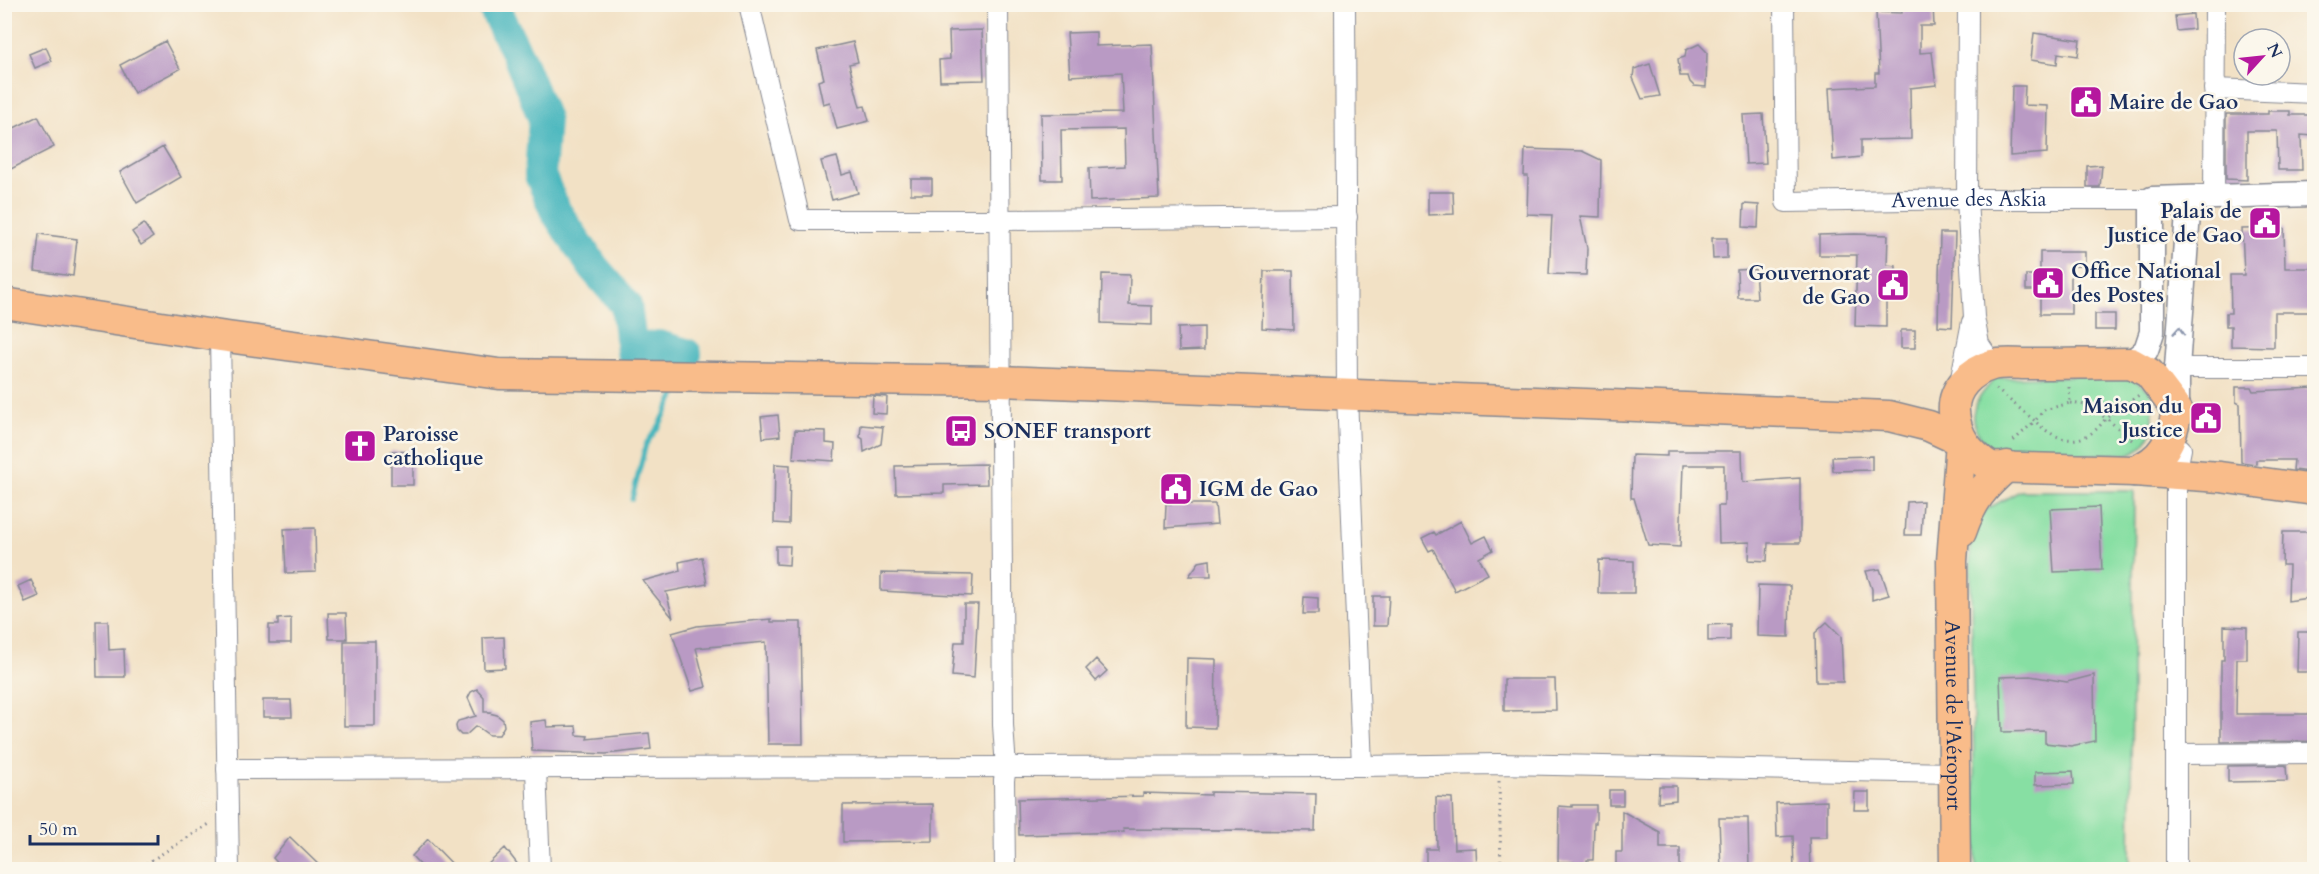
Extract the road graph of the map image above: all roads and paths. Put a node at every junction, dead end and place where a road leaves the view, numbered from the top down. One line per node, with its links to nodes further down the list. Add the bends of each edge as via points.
1 (749, 4): 15 (street, via 800,220)
2 (998, 4): 15 (street)
3 (1345, 4): 14 (street)
4 (1784, 4): 10 (street, Avenue des Askia, via 1786,202)
5 (1968, 4): 10 (street)
6 (2215, 4): 7 (street)
7 (2214, 90): 8 (street); 11 (street)
8 (2314, 93)
9 (2314, 194): 11 (street, Avenue des Askia)
10 (1967, 198): 12 (street, Avenue des Askia); 17 (street)
11 (2214, 198): 13 (street, Avenue des Askia)
12 (2152, 199): 13 (street, Avenue des Askia); 19 (street, via 2152,332 2146,350)
13 (2189, 199): 20 (street, one-way to 13)
14 (1347, 217): 15 (street); 27 (street)
15 (999, 220): 23 (street)
16 (4, 303): 18 (main road)
17 (1974, 317): 22 (street); 26 (street)
18 (220, 336): 23 (main road, via 499,374); 44 (street)
19 (2131, 363): 22 (main road); 33 (main road, via 2149,373)
20 (2177, 368): 21 (street); 33 (street)
21 (2314, 368)
22 (1991, 374): 26 (main road, via 1965,382); 31 (path)
23 (1000, 381): 27 (main road); 43 (street)
24 (2068, 385): 28 (path)
25 (2145, 391): 30 (path)
26 (1958, 392): 29 (main road, via 1922,410); 34 (main road, via 1955,423)
27 (1347, 396): 29 (main road); 42 (street)
28 (2070, 403): 30 (path, via 2085,405); 31 (path, via 2044,410)
29 (1889, 416): 34 (main road, via 1929,426)
30 (2106, 418): 31 (path, via 2097,432 2084,438 2060,440); 32 (path)
31 (2035, 421): 35 (path)
32 (2132, 440)
33 (2177, 440): 36 (main road); 36 (main road, via 2151,465); 37 (main road, via 2192,466 2220,477); 40 (street)
34 (1961, 441): 35 (main road, via 1990,467); 38 (main road)
35 (2006, 458): 36 (main road); 38 (main road, via 1967,514)
36 (2134, 471)
37 (2314, 490)
38 (1952, 561): 46 (main road, Avenue de l'Aéroport)
39 (2314, 753): 40 (street)
40 (2177, 754): 54 (street)
41 (1499, 764): 42 (street); 46 (street); 52 (path)
42 (1362, 766): 43 (street)
43 (1006, 768): 45 (street); 51 (street)
44 (227, 769): 45 (street); 47 (street)
45 (536, 769): 50 (street)
46 (1953, 773): 53 (main road, Avenue de l'Aéroport)
47 (228, 812): 48 (path); 49 (street)
48 (136, 870)
49 (229, 870)
50 (540, 870)
51 (1005, 870)
52 (1501, 870)
53 (1955, 870)
54 (2176, 870)

